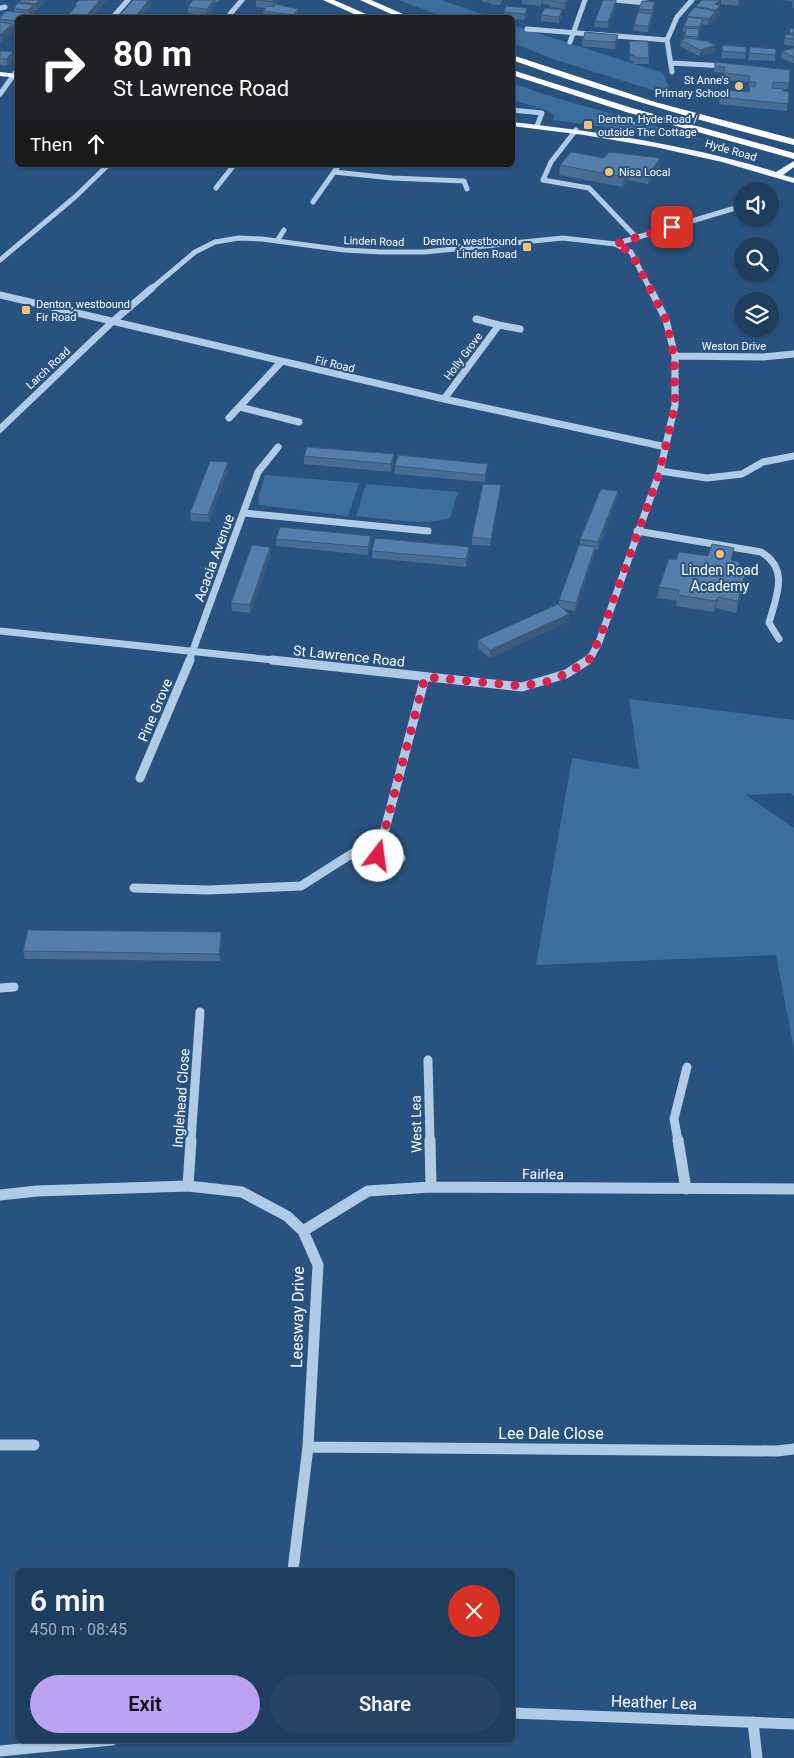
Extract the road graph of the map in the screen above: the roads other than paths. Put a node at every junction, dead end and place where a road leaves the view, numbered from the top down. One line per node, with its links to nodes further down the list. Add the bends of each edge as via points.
1 (128, 0): 9 (street)
2 (242, 0): 10 (street)
3 (327, 0): 11 (highway)
4 (364, 0): 12 (highway)
5 (585, 0): 14 (street)
6 (614, 0): 8 (street)
7 (692, 0): 15 (street, via 677,17)
8 (646, 3)
9 (115, 15)
10 (230, 15)
11 (364, 15)
12 (401, 15)
13 (527, 28): 14 (street)
14 (573, 32): 15 (street); 16 (street)
15 (667, 40): 18 (street)
16 (570, 42)
17 (515, 58): 30 (highway, via 743,130)
18 (672, 63): 19 (street); 20 (street)
19 (728, 66)
20 (672, 72)
21 (15, 73): 23 (main road)
22 (515, 73): 31 (highway, via 629,110)
23 (0, 74)
24 (15, 74): 25 (street)
25 (0, 94)
26 (515, 110): 28 (street, via 542,113)
27 (515, 124): 28 (main road, Hyde Road)
28 (537, 126): 29 (main road, Hyde Road)
29 (576, 130): 37 (main road, Hyde Road, via 676,147); 44 (street, via 551,162 543,180 589,188)
30 (794, 142)
31 (794, 156)
32 (793, 165): 37 (main road)
33 (106, 167): 47 (street)
34 (232, 167): 39 (street)
35 (338, 167): 36 (street)
36 (334, 172): 40 (street, via 464,181); 41 (street)
37 (777, 175): 38 (main road, Hyde Road)
38 (794, 181)
39 (216, 188)
40 (467, 190)
41 (313, 202)
42 (734, 208): 44 (street)
43 (284, 230): 45 (street)
44 (636, 237): 46 (street)
45 (277, 241): 46 (street, Linden Road, via 381,252 425,252 563,238); 50 (street, Linden Road, via 239,238 214,242 195,252)
46 (615, 244): 54 (street, Linden Road, via 631,252 644,276 666,320)
47 (0, 260)
48 (0, 296): 50 (street, Fir Road)
49 (476, 319): 51 (street, Holly Grove)
50 (112, 322): 55 (street, Fir Road); 60 (street, Larch Road)
51 (499, 325): 52 (street, Holly Grove); 56 (street, Holly Grove)
52 (520, 329)
53 (794, 354): 54 (street, Weston Drive)
54 (674, 356): 62 (street, Linden Road, via 675,405)
55 (281, 362): 56 (street, Fir Road); 57 (street)
56 (444, 399): 62 (street, Fir Road)
57 (240, 406): 58 (street); 59 (street)
58 (229, 418)
59 (299, 422)
60 (0, 429)
61 (278, 447): 66 (street, Acacia Avenue, via 258,472)
62 (666, 447): 64 (street, Linden Road)
63 (794, 456): 64 (street, via 763,462 742,474 716,477)
64 (660, 471): 65 (street, Linden Road)
65 (655, 480): 68 (street, St Lawrence Road)
66 (244, 513): 67 (street); 71 (street, Acacia Avenue)
67 (428, 531)
68 (637, 531): 70 (street, via 761,552 771,558 780,580 769,623); 72 (street, St Lawrence Road, via 601,635 589,660 546,682 522,686)
69 (0, 631): 71 (street, St Lawrence Road)
70 (779, 639)
71 (193, 652): 72 (street, St Lawrence Road); 73 (street, Pine Grove)
72 (425, 677): 74 (street)
73 (140, 778)
74 (378, 856): 75 (street); 76 (street, via 353,853 301,886 208,890)
75 (401, 858)
76 (134, 888)
77 (0, 988): 78 (street)
78 (14, 988)
79 (200, 1012): 82 (street, Inglehead Close)
80 (428, 1060): 83 (street, West Lea)
81 (687, 1067): 84 (street, via 674,1119)
82 (188, 1186): 86 (street, Leesway Drive); 87 (street, Leesway Drive, via 242,1192 287,1216)
83 (430, 1187): 84 (street, Fairlea); 87 (street, Fairlea, via 368,1191)
84 (686, 1189): 85 (street, Fairlea)
85 (794, 1189)
86 (0, 1195)
87 (303, 1231): 90 (street, Leesway Drive, via 318,1265)
88 (0, 1445): 89 (street)
89 (34, 1445)
90 (308, 1447): 91 (street, Lee Dale Close); 92 (street, Leesway Drive)
91 (794, 1449)
92 (293, 1568)
93 (515, 1713): 94 (street, Heather Lea)
94 (753, 1722): 95 (street, Heather Lea); 98 (street)
95 (794, 1724)
96 (81, 1743): 97 (street)
97 (0, 1751)
98 (758, 1758)

